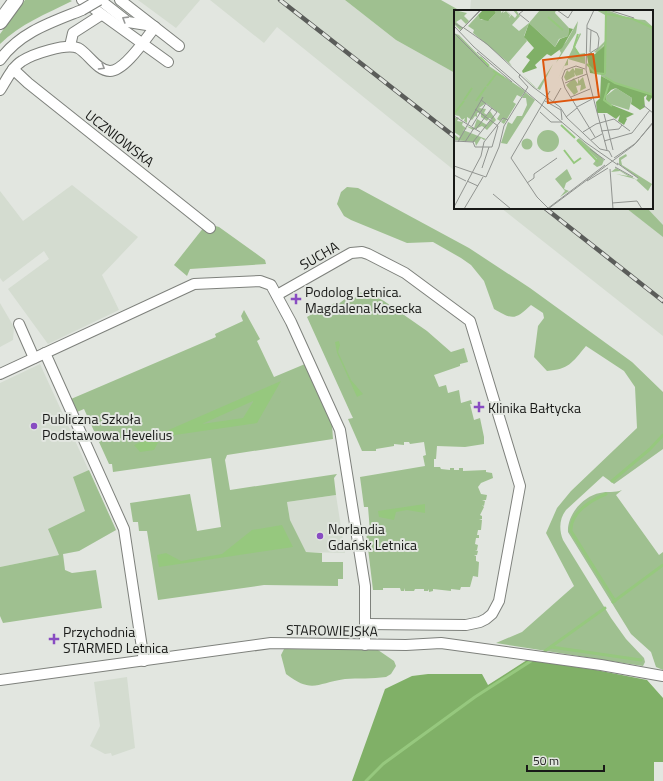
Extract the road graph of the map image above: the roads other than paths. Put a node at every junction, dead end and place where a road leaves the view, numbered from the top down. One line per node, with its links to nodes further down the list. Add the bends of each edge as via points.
1 (16, 0): 6 (main road)
2 (99, 0): 4 (street, bridge); 7 (street, one-way to 2, via 128,22)
3 (120, 0): 7 (street)
4 (82, 5): 5 (street); 11 (street, via 20,39)
5 (101, 15): 8 (street); 9 (street, via 72,34)
6 (0, 22)
7 (155, 27): 8 (street); 10 (street)
8 (143, 43): 9 (street, one-way to 8, via 78,48 103,69 110,71 117,69 135,54); 12 (street)
9 (70, 46): 13 (street, via 59,47 21,61)
10 (179, 46)
11 (0, 60)
12 (168, 62)
13 (13, 70): 14 (street); 15 (street, UCZNIOWSKA)
14 (0, 90)
15 (210, 228)
16 (277, 295): 18 (street, via 271,285 260,281 194,284); 21 (street, SUCHA, via 356,252 368,254 393,266 417,282 470,321); 22 (street, via 340,430 365,586)
17 (19, 324): 19 (street)
18 (45, 353): 19 (street); 24 (street, via 124,529)
19 (34, 358): 20 (street)
20 (0, 374)
21 (514, 467): 22 (street, STAROWIEJSKA, via 520,491 503,588 492,614 480,622 466,625)
22 (366, 624): 23 (street)
23 (365, 645): 24 (street, STAROWIEJSKA, via 271,643); 25 (street, STAROWIEJSKA, via 441,642)
24 (144, 661): 26 (street, STAROWIEJSKA)
25 (663, 676)
26 (0, 680)

